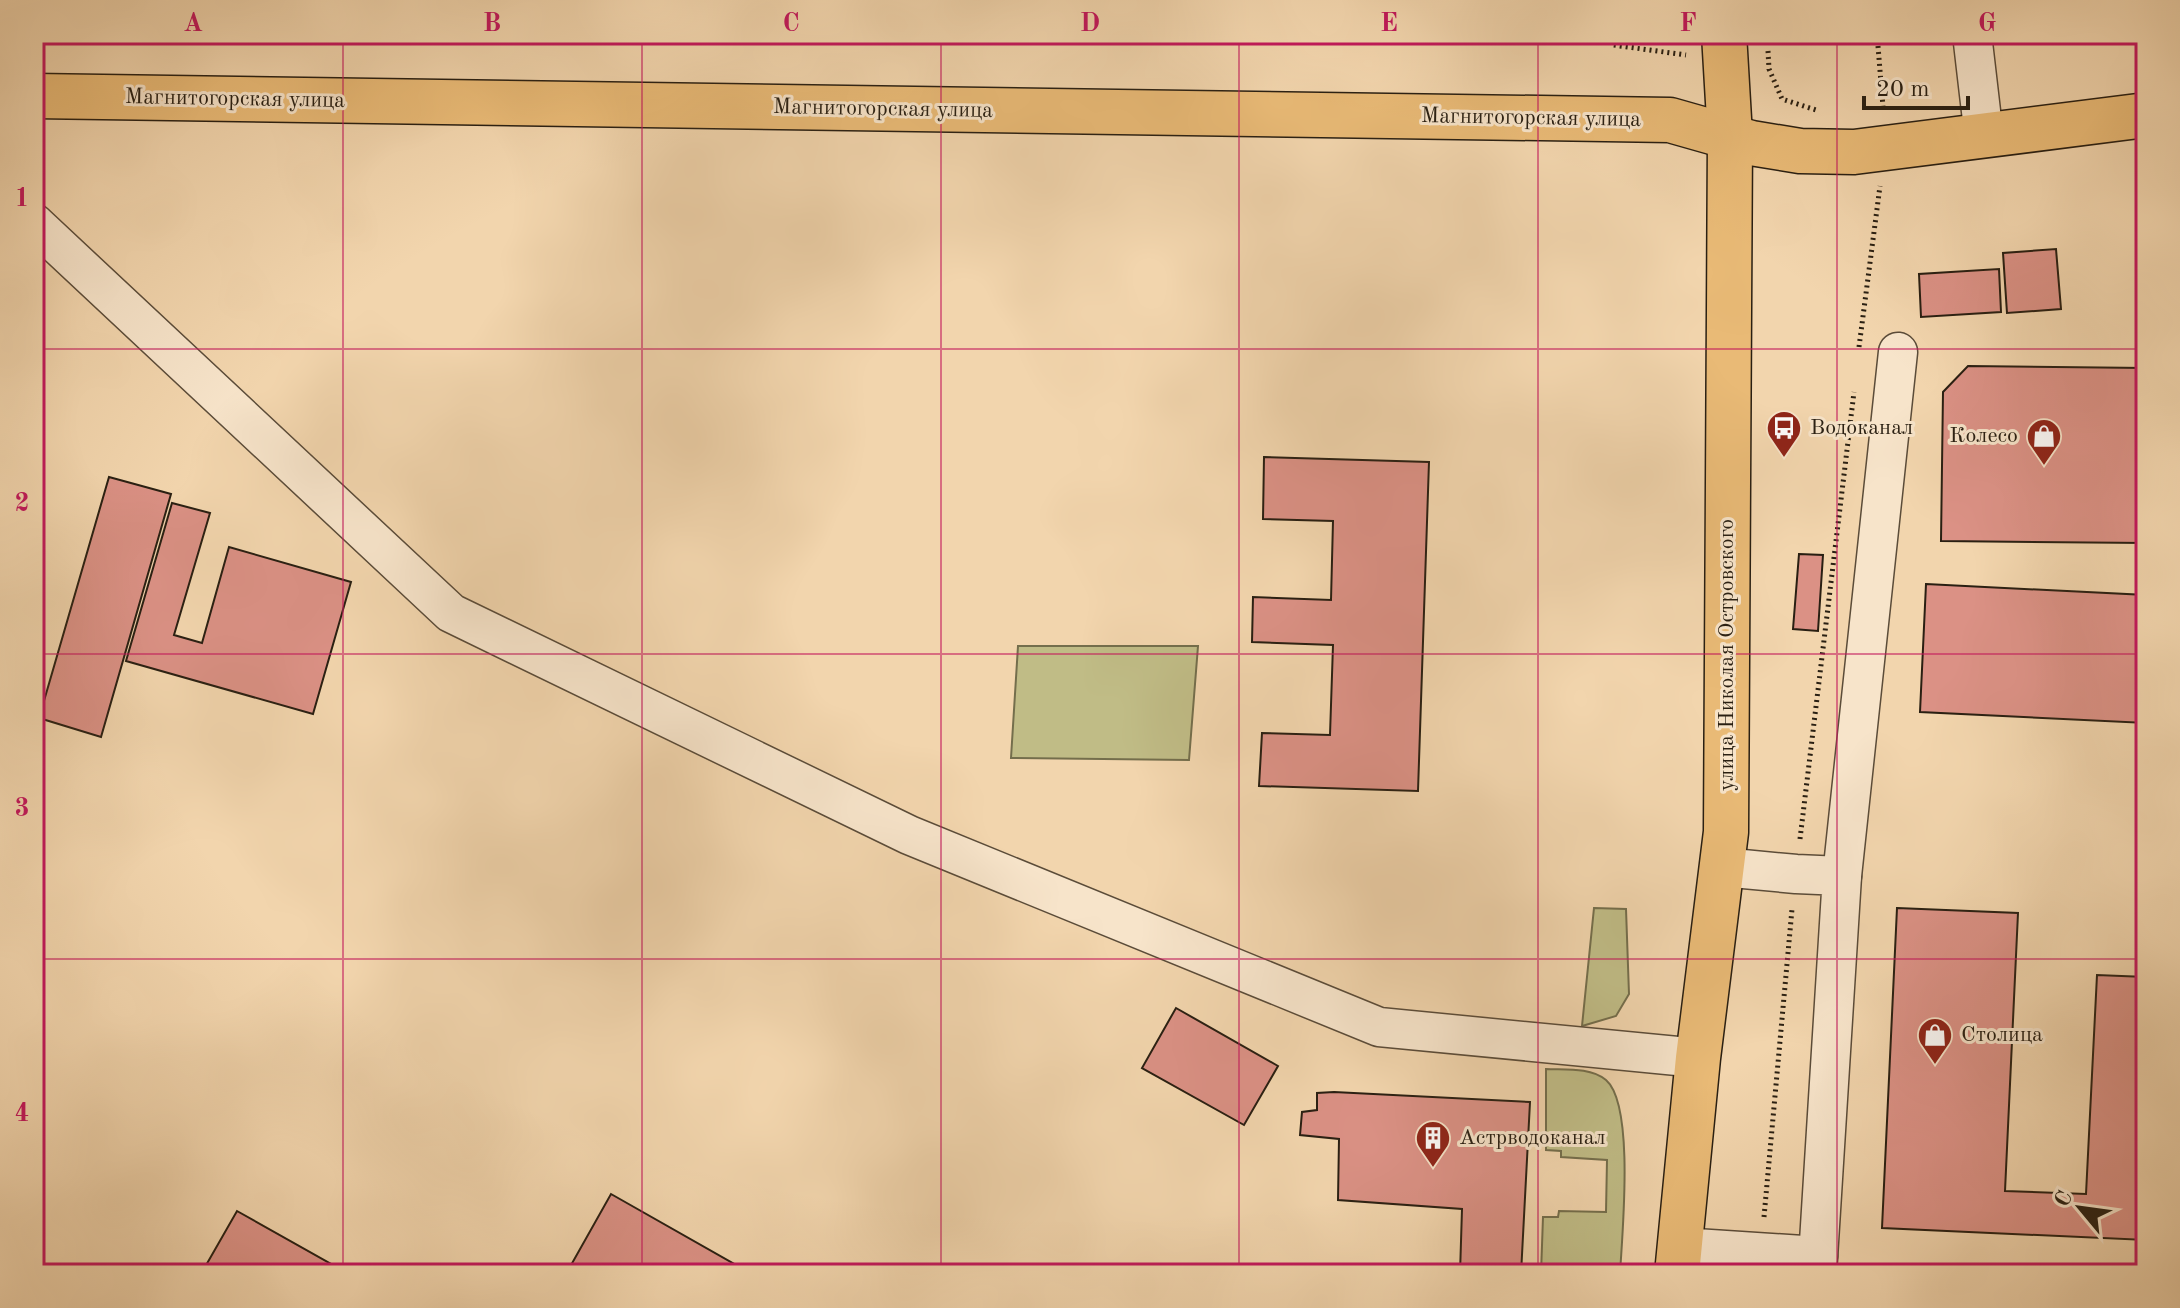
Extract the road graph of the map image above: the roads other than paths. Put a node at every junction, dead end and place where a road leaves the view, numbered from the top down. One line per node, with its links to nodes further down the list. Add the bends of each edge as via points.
1 (1724, 34): 5 (main road, улица Николая Островского)
2 (1972, 34): 6 (lane)
3 (34, 96): 5 (main road, Магнитогорская улица, via 1670,120)
4 (2146, 115): 6 (main road, Магнитогорская улица)
5 (1730, 136): 6 (main road, Магнитогорская улица, via 1800,151 1854,152); 9 (main road, улица Николая Островского)
6 (1984, 137)
7 (34, 223): 11 (lane, via 451,613 909,835 1379,1027)
8 (1898, 352): 10 (lane)
9 (1722, 867): 10 (lane); 11 (main road, улица Николая Островского)
10 (1842, 876): 13 (lane)
11 (1698, 1058): 12 (main road, улица Николая Островского)
12 (1678, 1263): 13 (lane); 13 (lane, via 1760,1252)
13 (1810, 1268)

